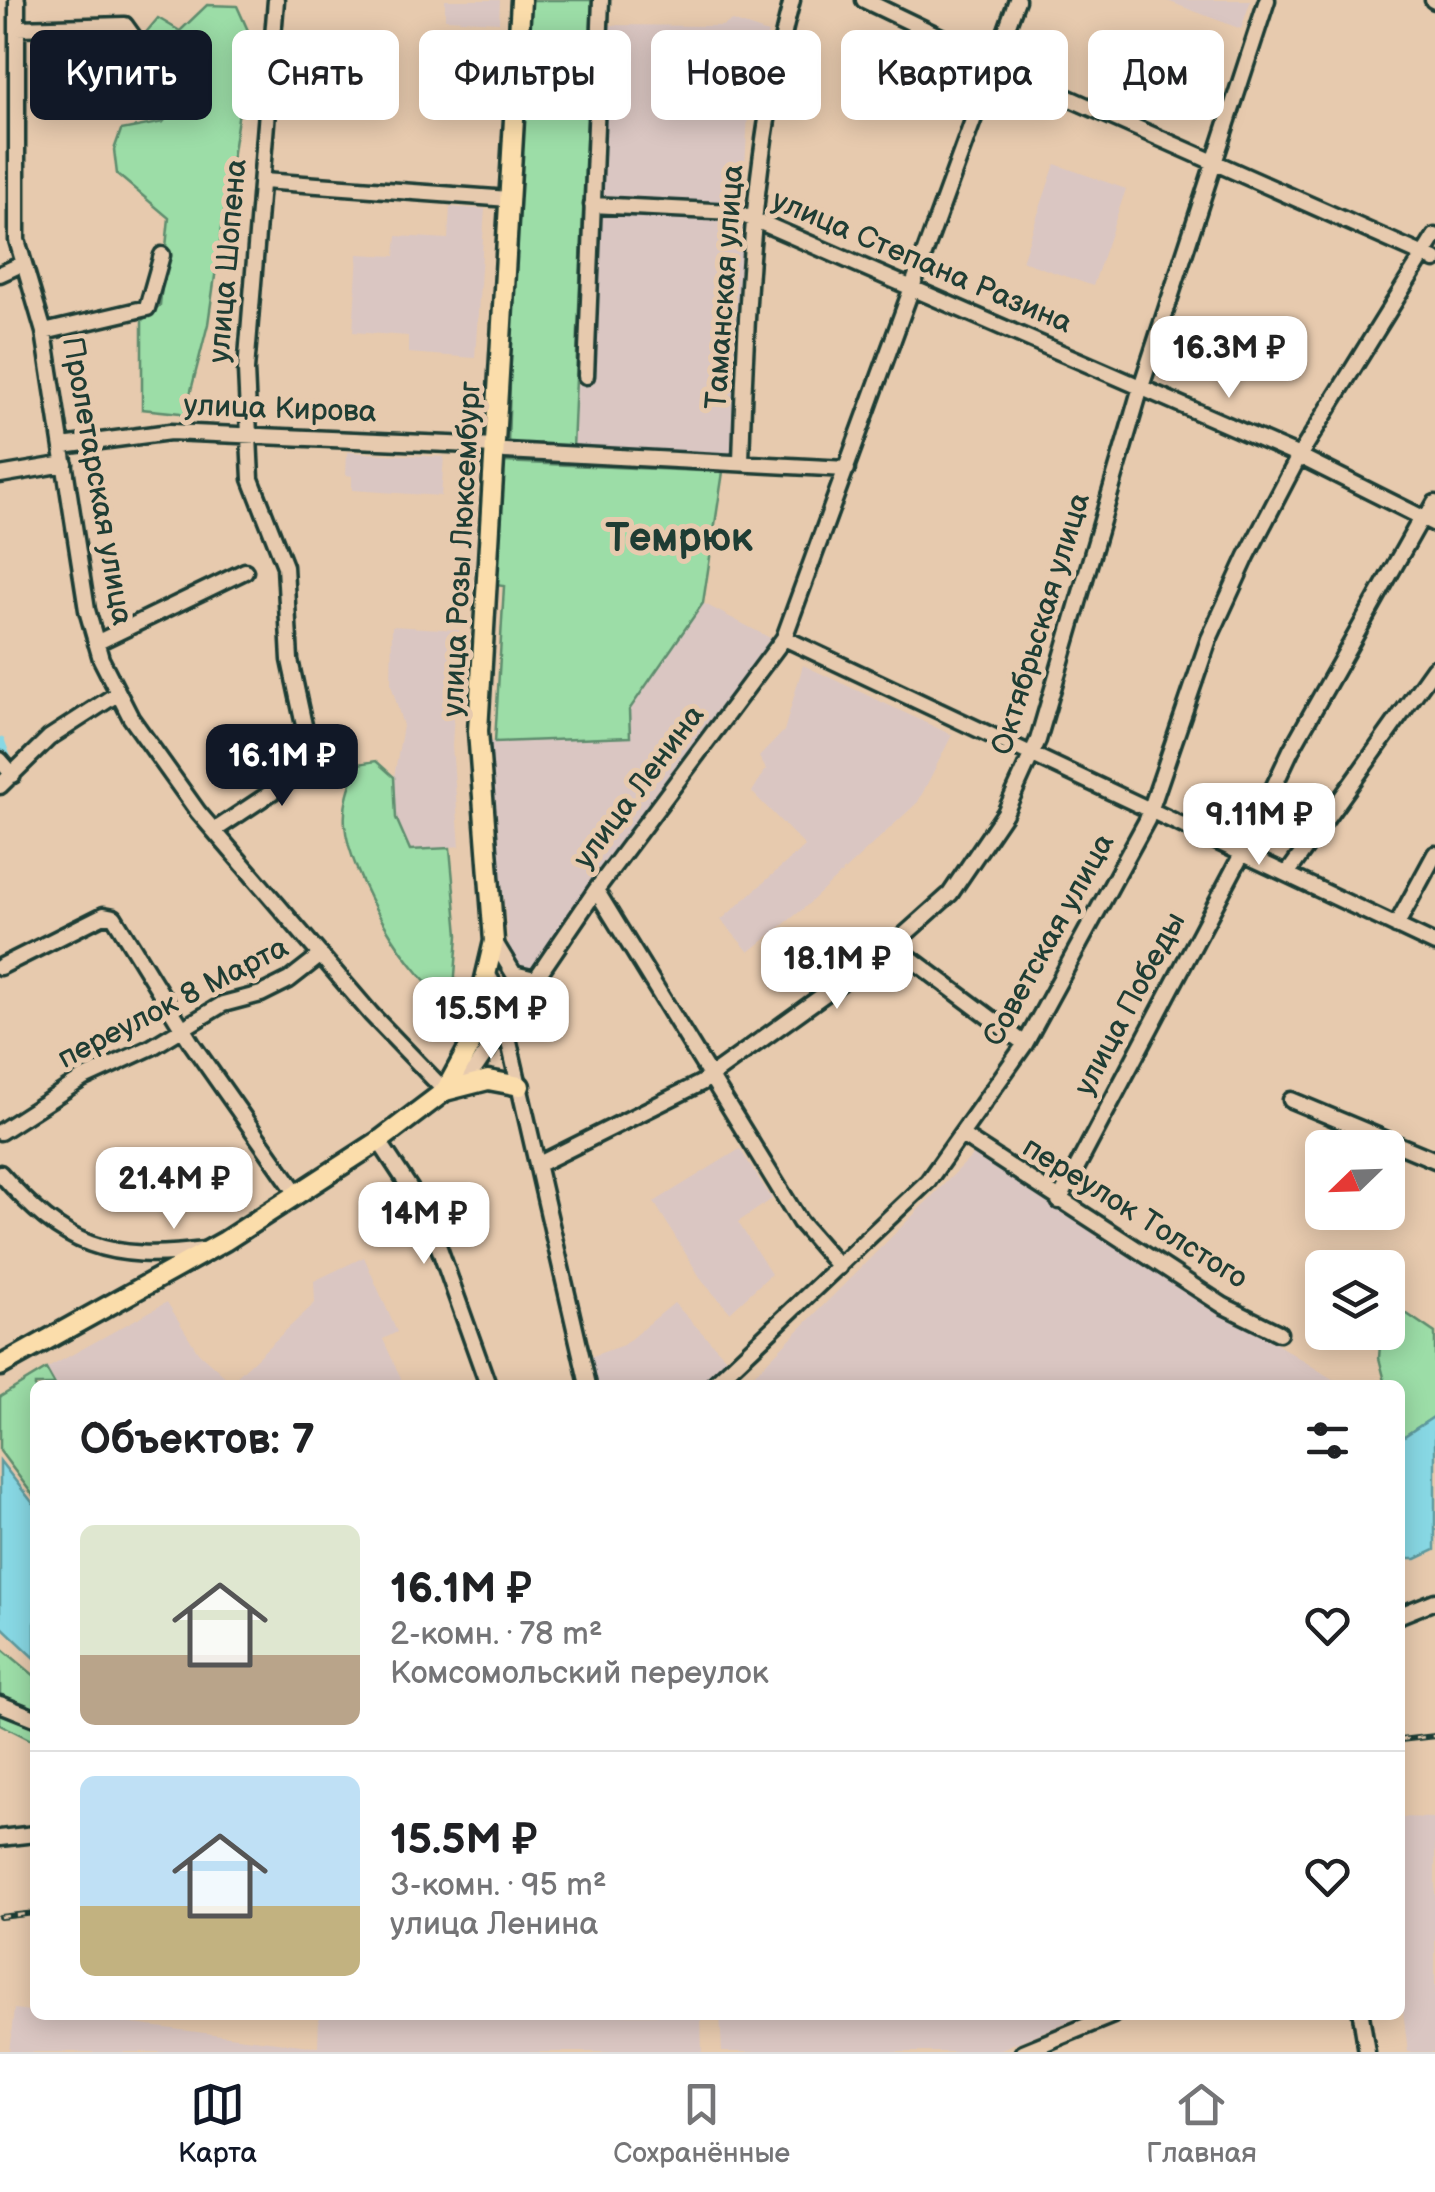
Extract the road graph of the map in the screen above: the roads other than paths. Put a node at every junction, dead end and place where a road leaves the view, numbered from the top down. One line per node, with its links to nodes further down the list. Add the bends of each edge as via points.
1 (17, 0): 9 (street, Пролетарская улица)
2 (276, 0): 16 (street, улица Шопена)
3 (520, 0): 17 (main road, улица Розы Люксембург)
4 (601, 0): 18 (street)
5 (792, 0): 19 (street, Таманская улица, via 770,92)
6 (864, 0): 11 (street)
7 (1017, 0): 12 (street, улица Ленина)
8 (1267, 0): 15 (street, Октябрьская улица)
9 (16, 28): 10 (street); 23 (street, Пролетарская улица, via 15,216)
10 (129, 30)
11 (926, 30)
12 (1007, 30)
13 (1068, 97): 15 (street)
14 (975, 120): 25 (street, улица Ленина)
15 (1213, 162): 22 (street); 28 (street, Октябрьская улица)
16 (262, 182): 17 (street); 29 (street, улица Шопена, via 248,305)
17 (509, 200): 31 (main road, улица Розы Люксембург)
18 (592, 205): 19 (street, улица Степана Разина, via 733,212); 27 (street)
19 (753, 219): 25 (street, улица Степана Разина); 33 (street, Таманская улица)
20 (1435, 236): 22 (street, Советская улица)
21 (162, 255): 26 (street, via 151,304)
22 (1429, 257): 32 (street, Советская улица)
23 (22, 264): 24 (street); 26 (street, Пролетарская улица)
24 (0, 274)
25 (913, 286): 28 (street, улица Степана Разина); 35 (street, улица Ленина)
26 (44, 332): 30 (street, Пролетарская улица)
27 (586, 376)
28 (1141, 387): 32 (street, улица Степана Разина); 44 (street, Октябрьская улица)
29 (249, 434): 30 (street, улица Кирова, via 126,435); 31 (street, улица Кирова); 49 (street, улица Шопена, via 256,499 285,566 290,660 311,758 302,772)
30 (62, 446): 34 (street, Пролетарская улица)
31 (500, 449): 33 (street, улица Кирова); 55 (main road, улица Розы Люксембург, via 478,731)
32 (1299, 456): 38 (street, улица Степана Разина); 48 (street, Советская улица, via 1209,639)
33 (742, 461): 35 (street, улица Кирова)
34 (65, 464): 36 (street); 41 (street, Пролетарская улица)
35 (846, 469): 40 (street, улица Ленина)
36 (0, 475)
37 (1435, 503): 38 (street, улица Победы)
38 (1428, 520): 50 (street, улица Победы, via 1324,688)
39 (245, 571): 41 (street)
40 (784, 638): 44 (street); 53 (street, улица Ленина)
41 (96, 643): 43 (street, Пролетарская улица)
42 (1434, 668): 52 (street)
43 (117, 694): 46 (street, via 48,738); 49 (street, Пролетарская улица)
44 (1034, 753): 48 (street); 57 (street, Октябрьская улица, via 1005,813 950,894)
45 (0, 760): 46 (street)
46 (13, 775): 47 (street)
47 (0, 786)
48 (1152, 809): 50 (street); 64 (street, Советская улица)
49 (214, 830): 58 (street, Пролетарская улица)
50 (1243, 852): 52 (street); 76 (street, улица Победы)
51 (1435, 854): 54 (street)
52 (1287, 874): 54 (street)
53 (596, 890): 61 (street, улица Ленина); 65 (street)
54 (1396, 926): 56 (street)
55 (494, 941): 60 (main road, улица Розы Люксембург); 61 (street, via 514,974)
56 (1435, 944)
57 (893, 945): 64 (street); 65 (street, Октябрьская улица)
58 (321, 955): 63 (street, переулок 8 Марта, via 290,980 224,1004); 67 (street, Пролетарская улица)
59 (0, 967): 63 (street, via 109,914)
60 (488, 975): 62 (street); 67 (main road, улица Розы Люксембург, via 469,1047)
61 (534, 979): 62 (street, улица Ленина)
62 (504, 1026): 66 (street); 67 (street, улица Ленина, via 476,1067)
63 (184, 1028): 69 (street, переулок 8 Марта, via 82,1078); 75 (street)
64 (1024, 1044): 70 (street, Советская улица)
65 (711, 1076): 73 (street, Октябрьская улица); 79 (street, via 800,1222)
66 (520, 1086): 67 (main road, via 488,1080); 73 (street)
67 (445, 1091): 71 (main road, улица Ленина)
68 (1291, 1100): 72 (street)
69 (0, 1132)
70 (963, 1136): 76 (street, переулок Толстого); 79 (street, Советская улица, via 928,1181)
71 (379, 1141): 75 (main road, улица Ленина); 83 (street, via 426,1214)
72 (1435, 1160)
73 (539, 1164): 84 (street)
74 (0, 1173): 78 (street, via 68,1236)
75 (298, 1195): 77 (main road, улица Ленина)
76 (1060, 1201): 81 (street, переулок Толстого, via 1224,1306)
77 (210, 1250): 78 (street); 80 (main road, улица Ленина)
78 (140, 1255): 80 (street)
79 (839, 1267): 85 (street, Советская улица)
80 (170, 1272): 82 (main road, улица Ленина)
81 (1280, 1333)
82 (0, 1366)
83 (486, 1380)
84 (587, 1380)
85 (718, 1380)
86 (1435, 1601): 87 (street)
87 (1405, 1612)
88 (0, 1704): 89 (street)
89 (30, 1716)
90 (30, 1835): 91 (street)
91 (0, 1838)
92 (1101, 2020): 94 (street)
93 (1361, 2020): 95 (street)
94 (1023, 2052)
95 (1368, 2052)

